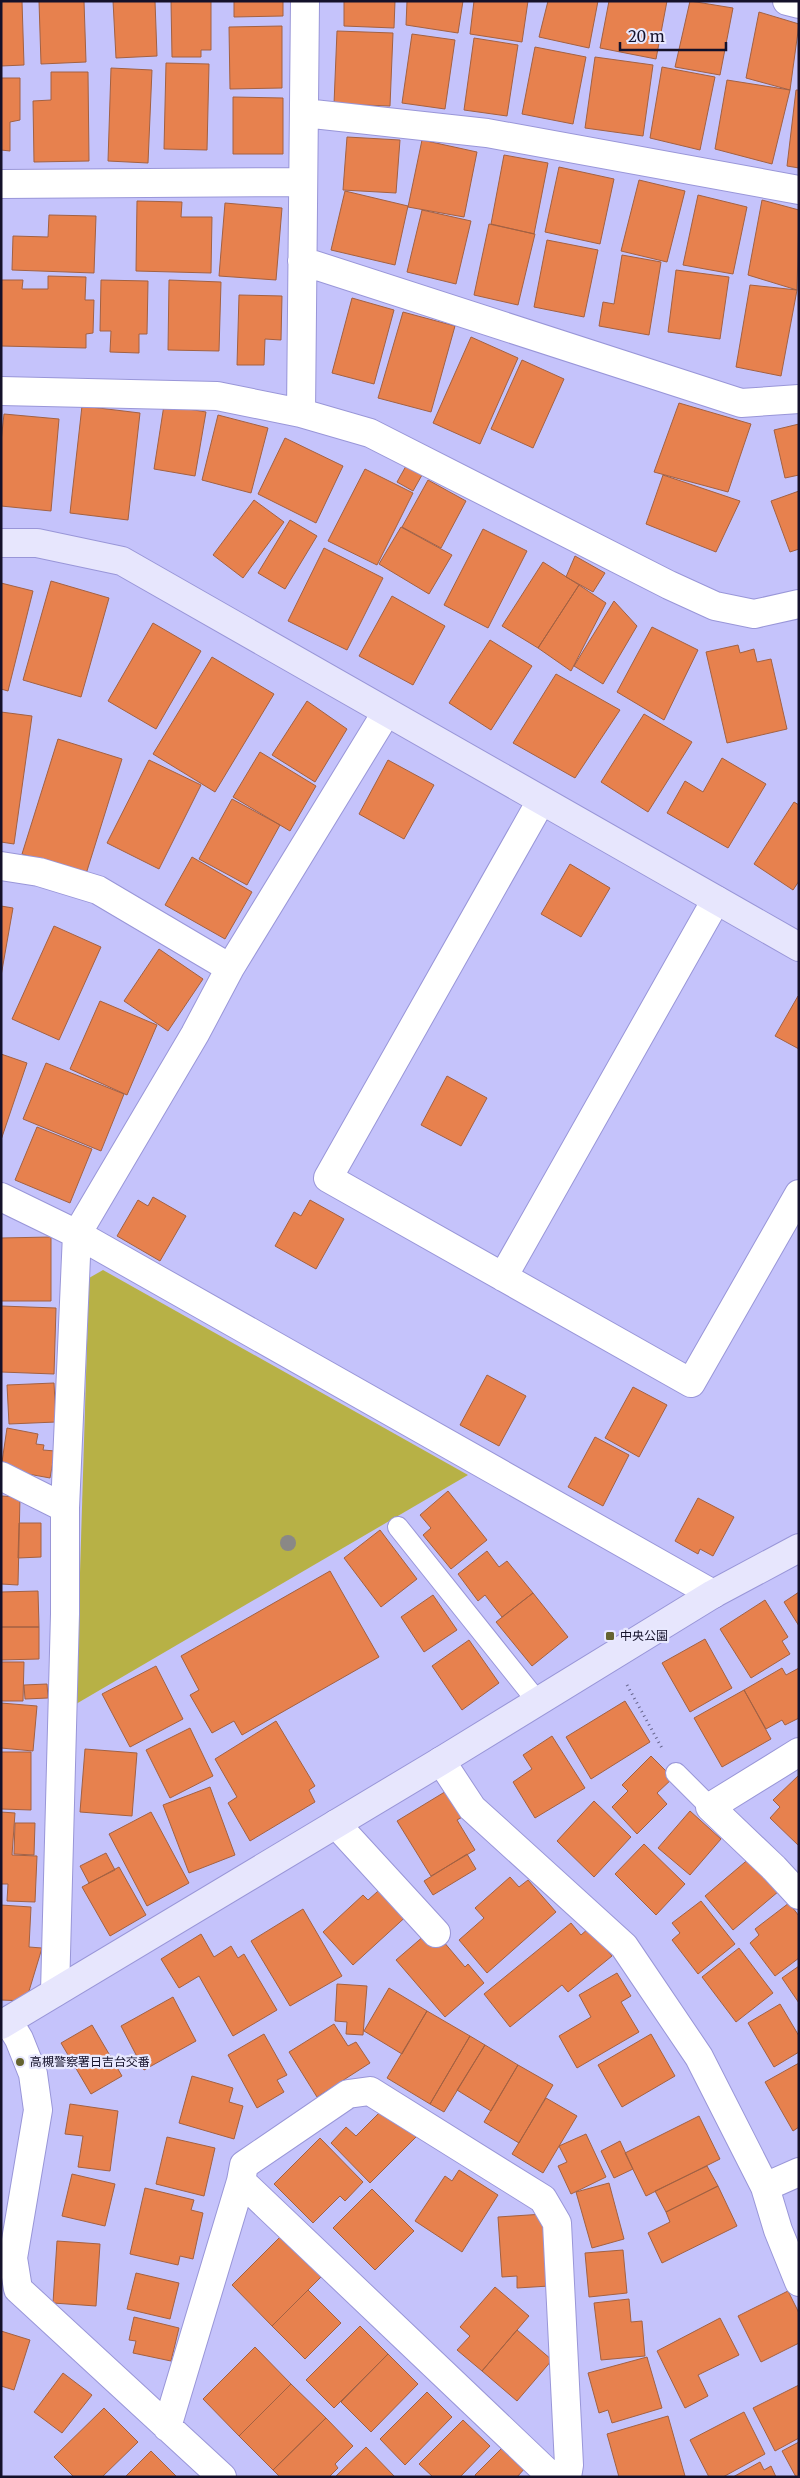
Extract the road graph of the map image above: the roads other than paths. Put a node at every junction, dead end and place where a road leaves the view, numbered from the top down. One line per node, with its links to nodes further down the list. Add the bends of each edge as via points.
1 (305, 1): 4 (street)
2 (787, 1): 3 (street)
3 (799, 4)
4 (304, 113): 5 (street); 7 (street, via 488,133)
5 (303, 182): 6 (street); 8 (street)
6 (1, 184)
7 (799, 190)
8 (302, 261): 10 (street, via 741,403); 11 (street)
9 (1, 391): 11 (street, via 217,396)
10 (799, 399)
11 (301, 413): 13 (street, via 370,433 715,606 754,614)
12 (1, 543): 14 (street, via 37,543 122,561)
13 (799, 604)
14 (386, 713): 15 (street); 19 (street)
15 (541, 801): 17 (street); 23 (street, via 328,1178)
16 (1, 866): 19 (street, via 39,872 98,890)
17 (716, 900): 18 (street); 23 (street)
18 (799, 947)
19 (230, 968): 22 (street, via 195,1034)
20 (799, 1194): 23 (street, via 691,1383)
21 (1, 1196): 22 (street)
22 (77, 1234): 25 (street); 28 (street)
23 (503, 1277)
24 (1, 1476): 25 (street)
25 (65, 1508): 37 (street, via 66,1614)
26 (398, 1527): 29 (lane)
27 (799, 1548): 28 (street)
28 (713, 1594): 29 (street)
29 (537, 1702): 31 (street)
30 (799, 1752): 33 (street)
31 (441, 1761): 34 (street); 41 (street, via 472,1808 624,1946 698,2057)
32 (676, 1773): 33 (lane)
33 (710, 1807): 35 (street)
34 (336, 1824): 36 (street); 37 (street)
35 (799, 1895)
36 (436, 1933)
37 (55, 1992): 38 (street)
38 (5, 2023): 43 (street, via 19,2039 33,2074 38,2110 13,2258 18,2289)
39 (799, 2172): 41 (street)
40 (241, 2181): 43 (street); 45 (street); 46 (street, via 244,2165 348,2094 370,2091 543,2199 557,2223)
41 (765, 2187): 42 (street)
42 (799, 2282)
43 (167, 2427): 44 (street)
44 (222, 2477)
45 (552, 2477)
46 (567, 2477)

